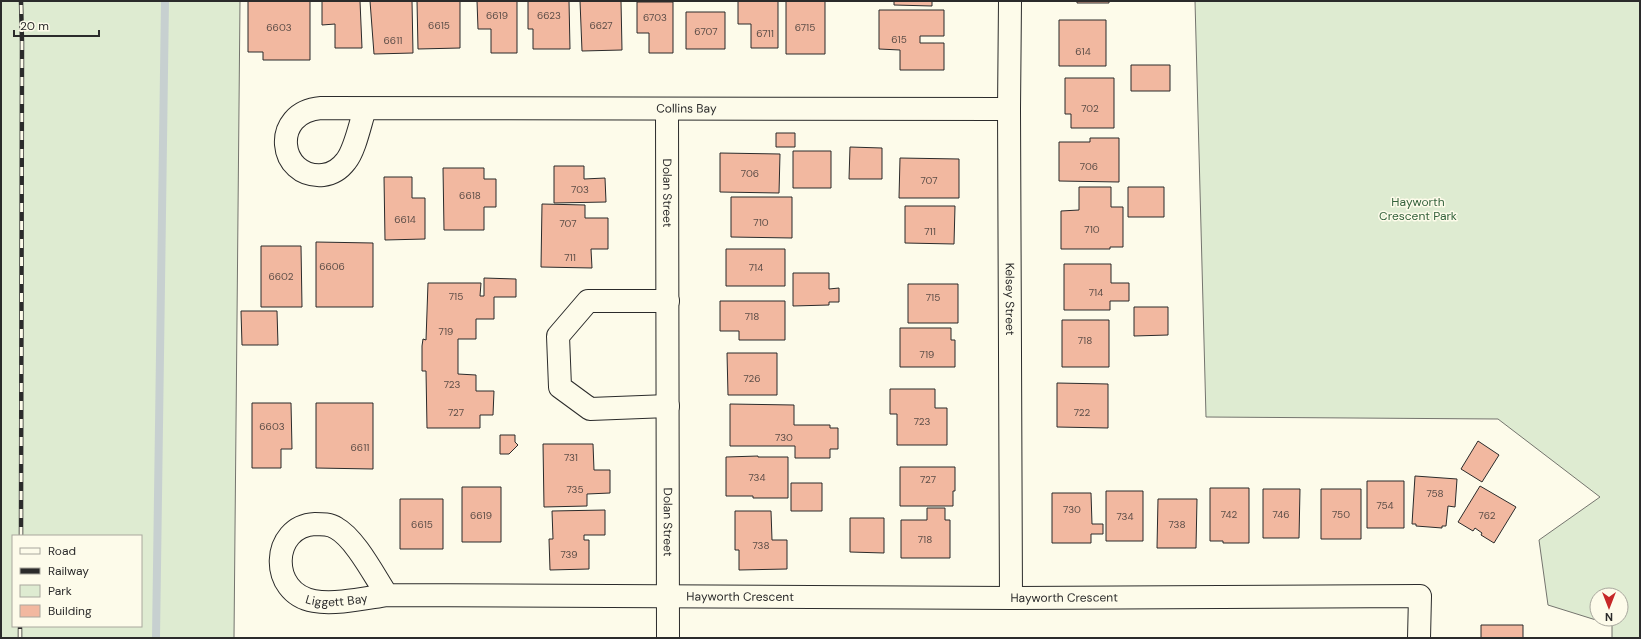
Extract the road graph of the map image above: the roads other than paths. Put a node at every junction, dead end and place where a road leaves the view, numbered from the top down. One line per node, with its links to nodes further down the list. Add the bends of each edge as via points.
1 (1010, 1): 3 (street, Kelsey Street)
2 (365, 109): 4 (street, Collins Bay)
3 (1009, 109): 4 (street, Collins Bay); 9 (street, Kelsey Street)
4 (668, 110): 5 (street, Dolan Street)
5 (668, 301): 6 (street, Dolan Street); 6 (street, via 588,301 558,336 560,387 590,409)
6 (668, 406): 8 (street, Dolan Street)
7 (387, 595): 7 (street, Liggett Bay, via 352,543 334,527 310,524 299,529 283,547 280,559 285,582 293,592 304,598 315,601 346,601); 8 (street, Liggett Bay)
8 (668, 596): 9 (street, Hayworth Crescent); 10 (street, Dolan Street)
9 (1011, 598): 11 (street, Hayworth Crescent, via 1420,596)
10 (668, 638)
11 (1419, 638)

